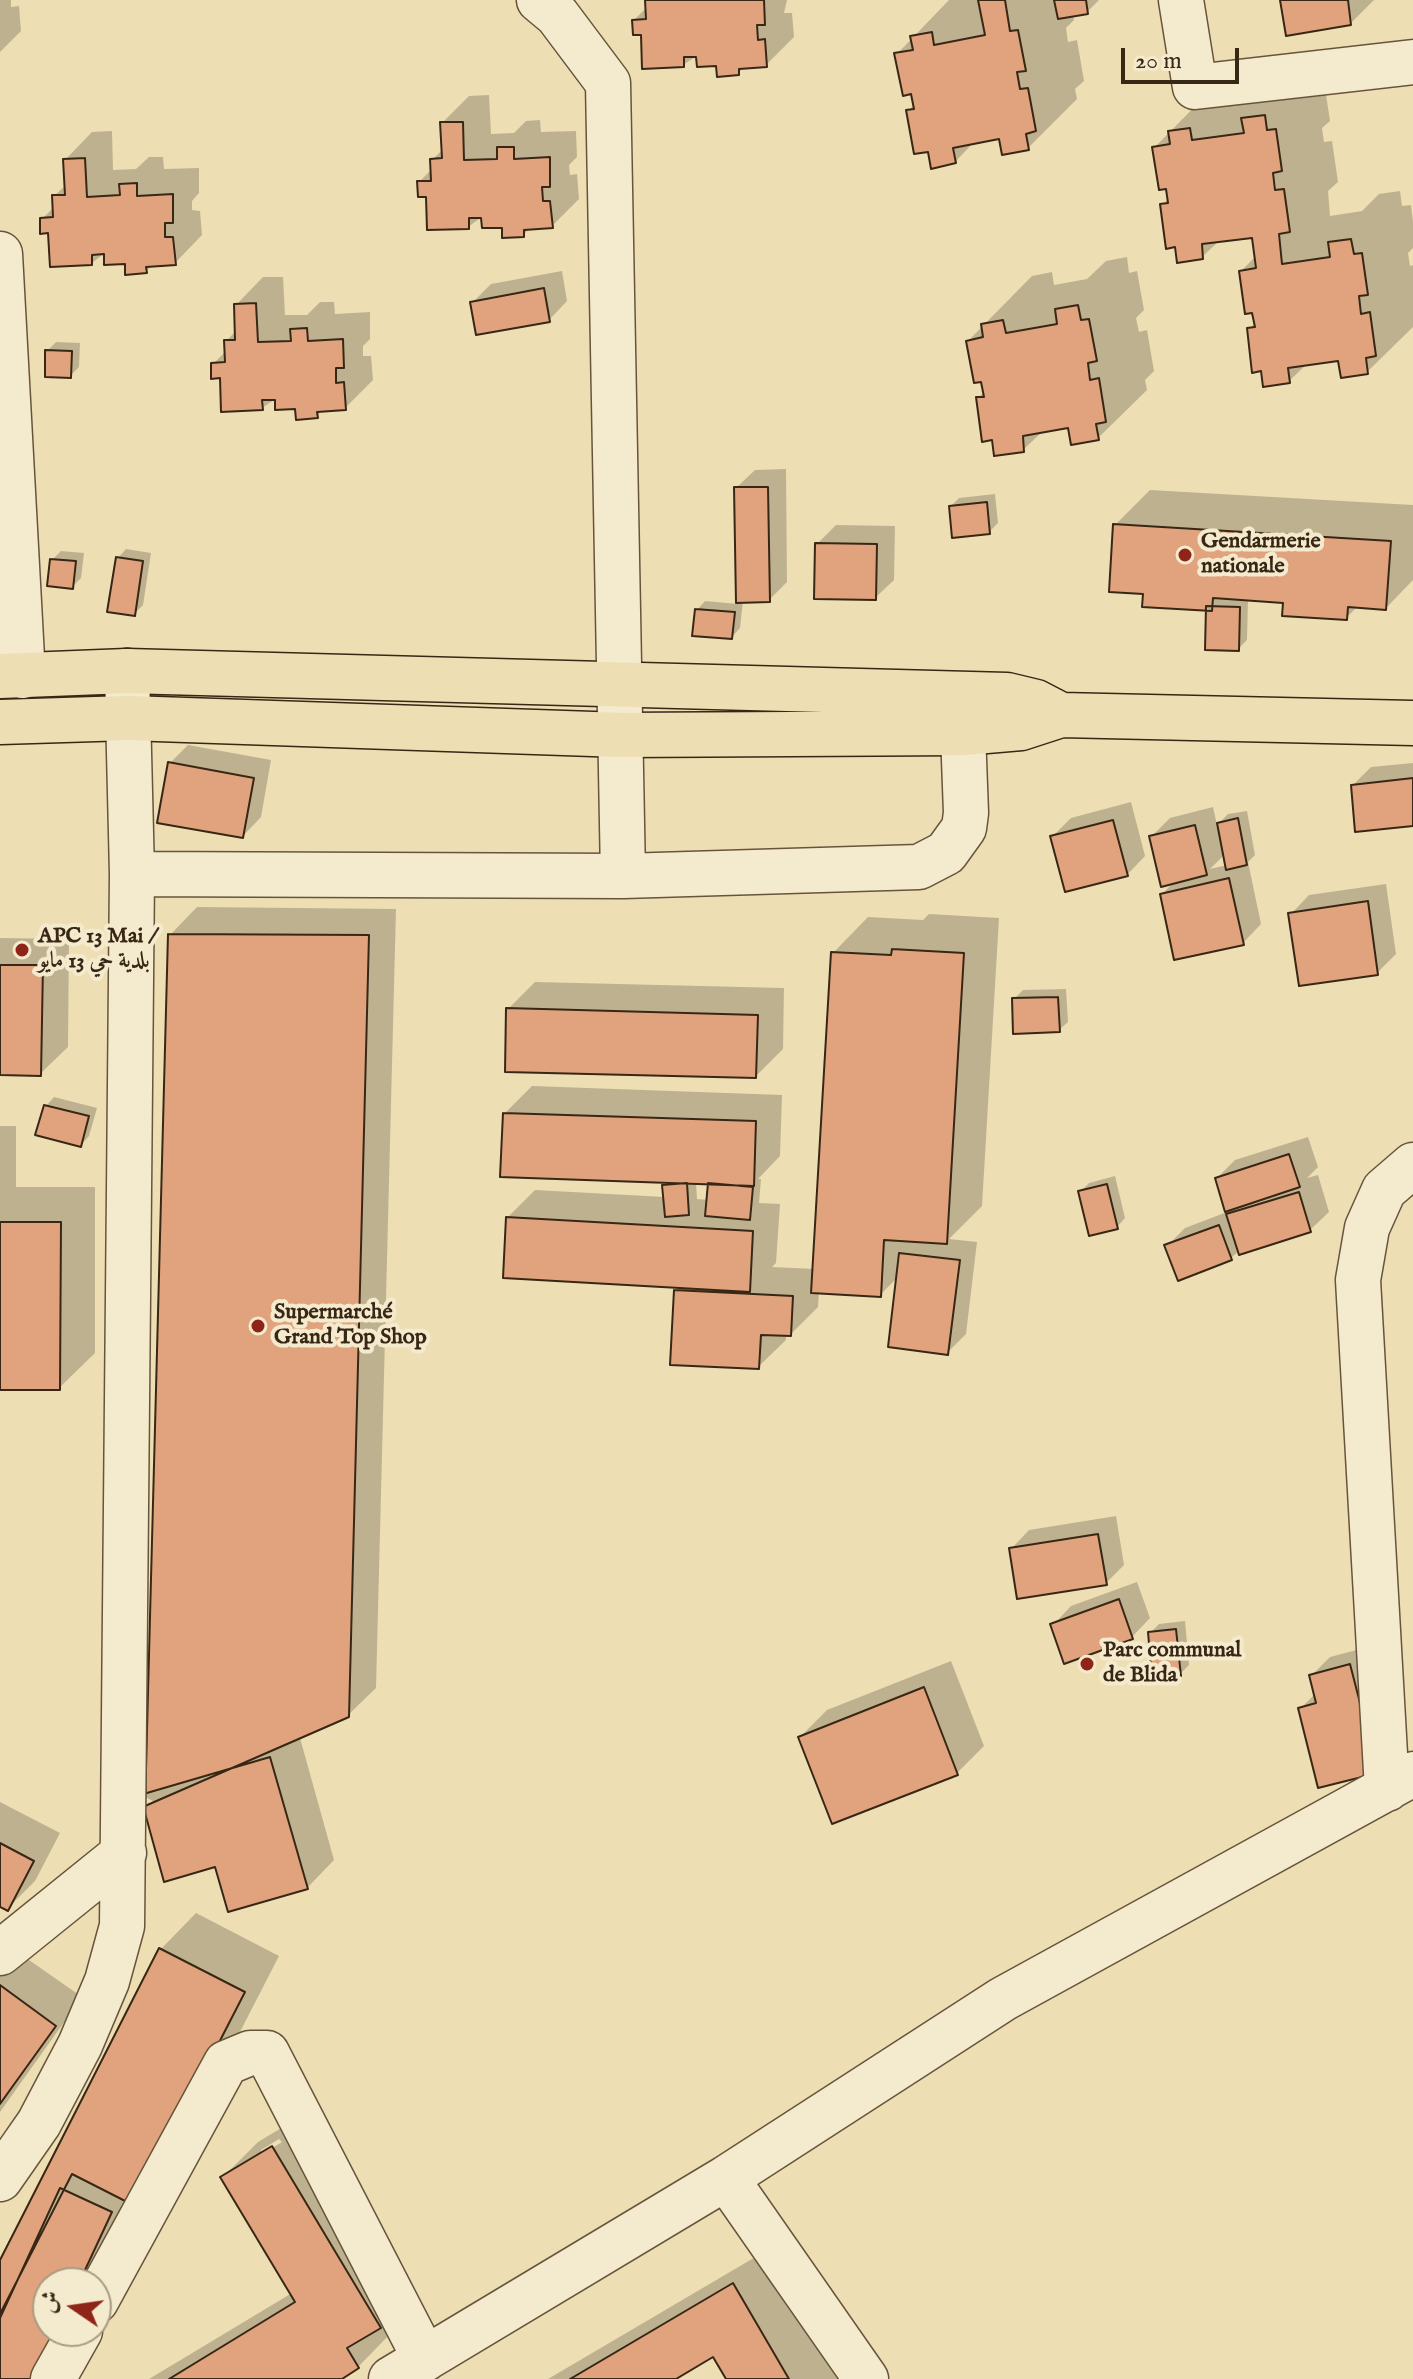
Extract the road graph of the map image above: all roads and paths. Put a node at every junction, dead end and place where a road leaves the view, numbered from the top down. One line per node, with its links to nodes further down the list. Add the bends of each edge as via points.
1 (539, 0): 7 (street, via 557,15 608,83)
2 (1181, 0): 3 (street, via 1195,87)
3 (1413, 62)
4 (0, 254): 6 (street)
5 (127, 671): 6 (main road); 7 (main road); 9 (street)
6 (11, 676)
7 (621, 684): 8 (main road, via 1007,695); 13 (street)
8 (1061, 715): 11 (main road); 12 (main road, via 1021,728)
9 (128, 718): 10 (main road); 13 (main road); 14 (street)
10 (0, 722)
11 (1413, 723)
12 (963, 733): 13 (main road); 15 (street, via 964,828 934,862 903,869)
13 (622, 735): 15 (street)
14 (132, 874): 15 (street); 18 (street)
15 (623, 876)
16 (1413, 1165): 17 (street, via 1384,1190 1367,1228 1358,1280)
17 (1400, 1782): 20 (street, via 1003,1999)
18 (124, 1853): 19 (street); 21 (street, via 122,1926 107,1981 39,2123)
19 (0, 1953)
20 (726, 2178): 24 (street); 26 (street)
21 (0, 2179)
22 (112, 2272): 24 (street, via 226,2063 250,2053 267,2053)
23 (71, 2347): 25 (street)
24 (408, 2369)
25 (53, 2379)
26 (866, 2379)

